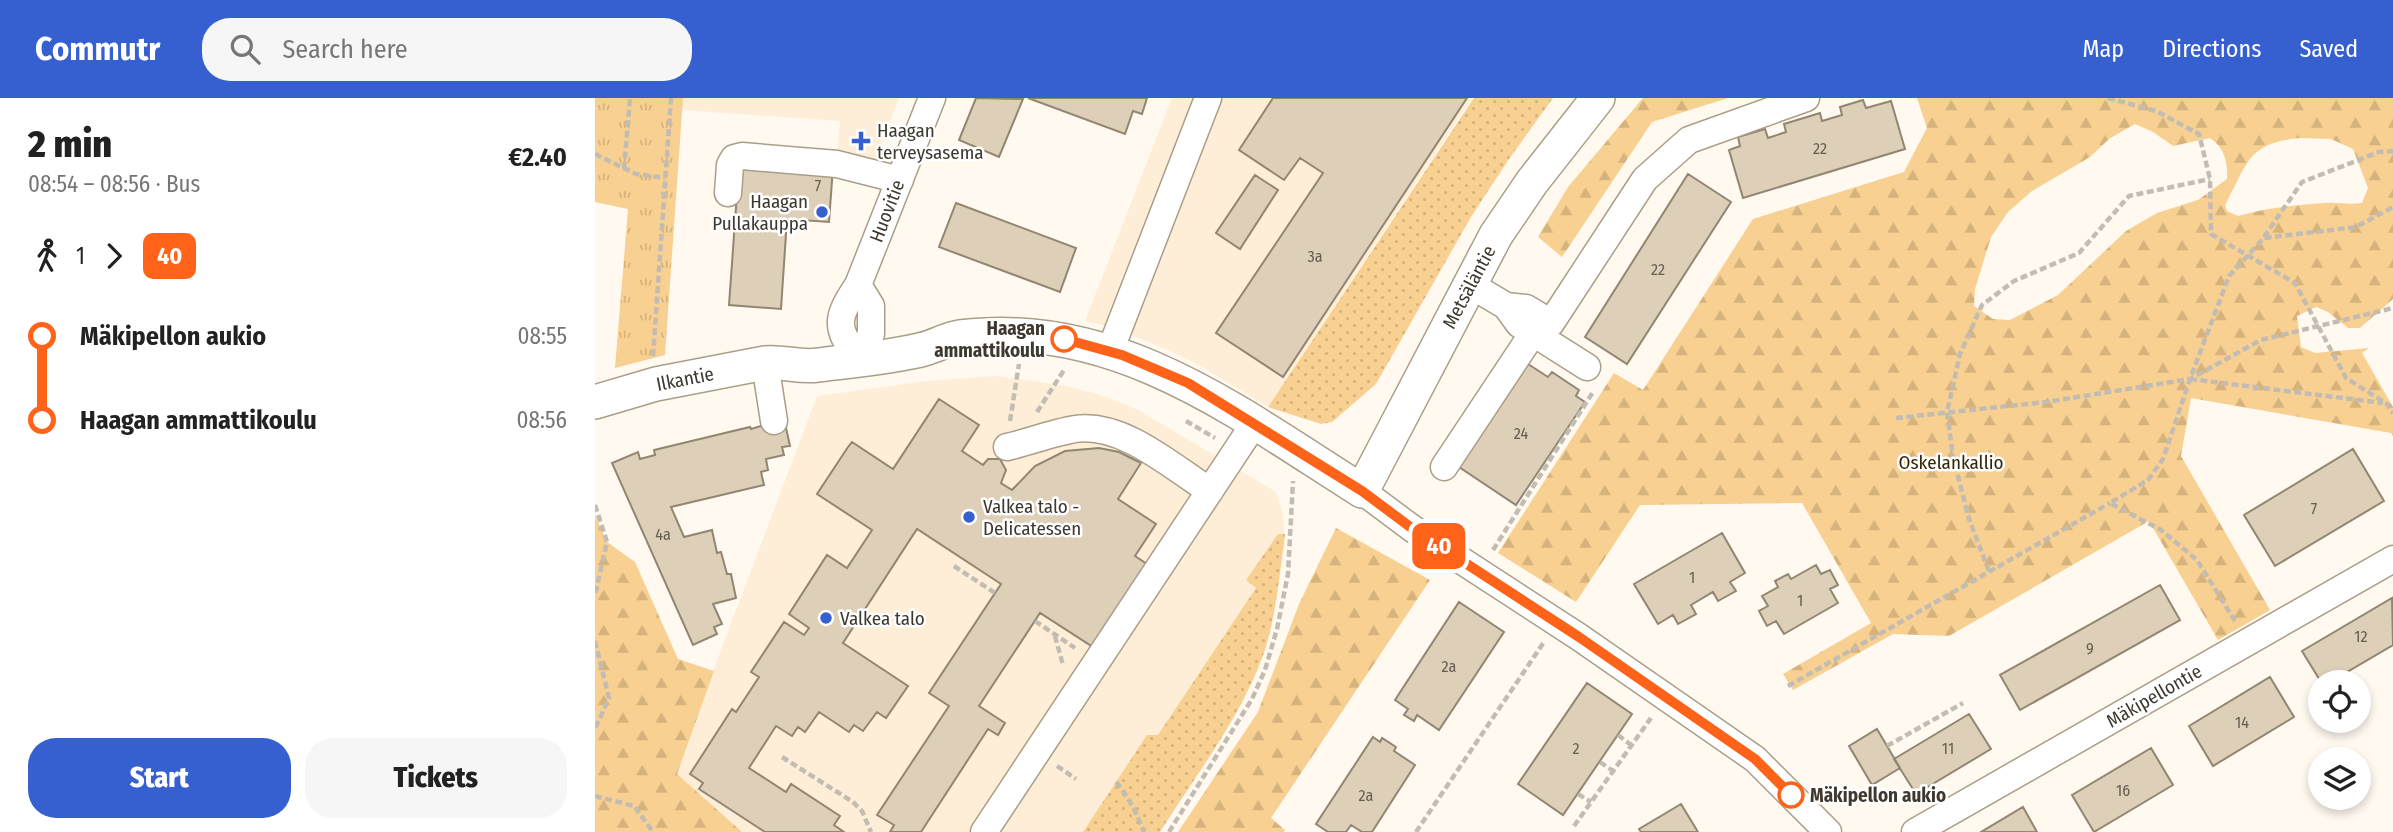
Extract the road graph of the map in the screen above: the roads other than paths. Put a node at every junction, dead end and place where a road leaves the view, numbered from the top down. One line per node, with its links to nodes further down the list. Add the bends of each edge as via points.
1 (932, 98): 5 (street, Huovitie)
2 (1207, 98): 11 (street)
3 (1598, 98): 7 (main road, Metsäläntie, via 1532,182)
4 (1806, 98): 8 (street, via 1689,139 1644,179 1551,323 1525,308)
5 (900, 180): 6 (street, via 837,163 742,156 730,165); 10 (street, Huovitie, via 858,285 871,306)
6 (728, 193)
7 (1469, 284): 8 (street); 20 (main road, Metsäläntie)
8 (1506, 306): 9 (street, via 1519,324)
9 (1533, 333): 13 (street); 18 (street)
10 (858, 344): 11 (main road, Ilkantie, via 923,349 948,338 999,335 1051,337); 12 (main road, Ilkantie, via 804,347)
11 (1110, 351): 16 (main road, Ilkantie, via 1188,383)
12 (771, 363): 14 (main road, Ilkantie, via 656,384); 15 (street)
13 (1587, 367)
14 (595, 402)
15 (774, 421)
16 (1254, 424): 19 (street); 20 (main road, Ilkantie)
17 (1007, 447): 19 (street, via 1076,429 1101,430 1131,439)
18 (1444, 467)
19 (1210, 491): 22 (street)
20 (1362, 491): 23 (street, Ilkantie, via 1755,759)
21 (2393, 559): 24 (street, Mäkipellontie)
22 (983, 832)
23 (1828, 832)
24 (1915, 832)

